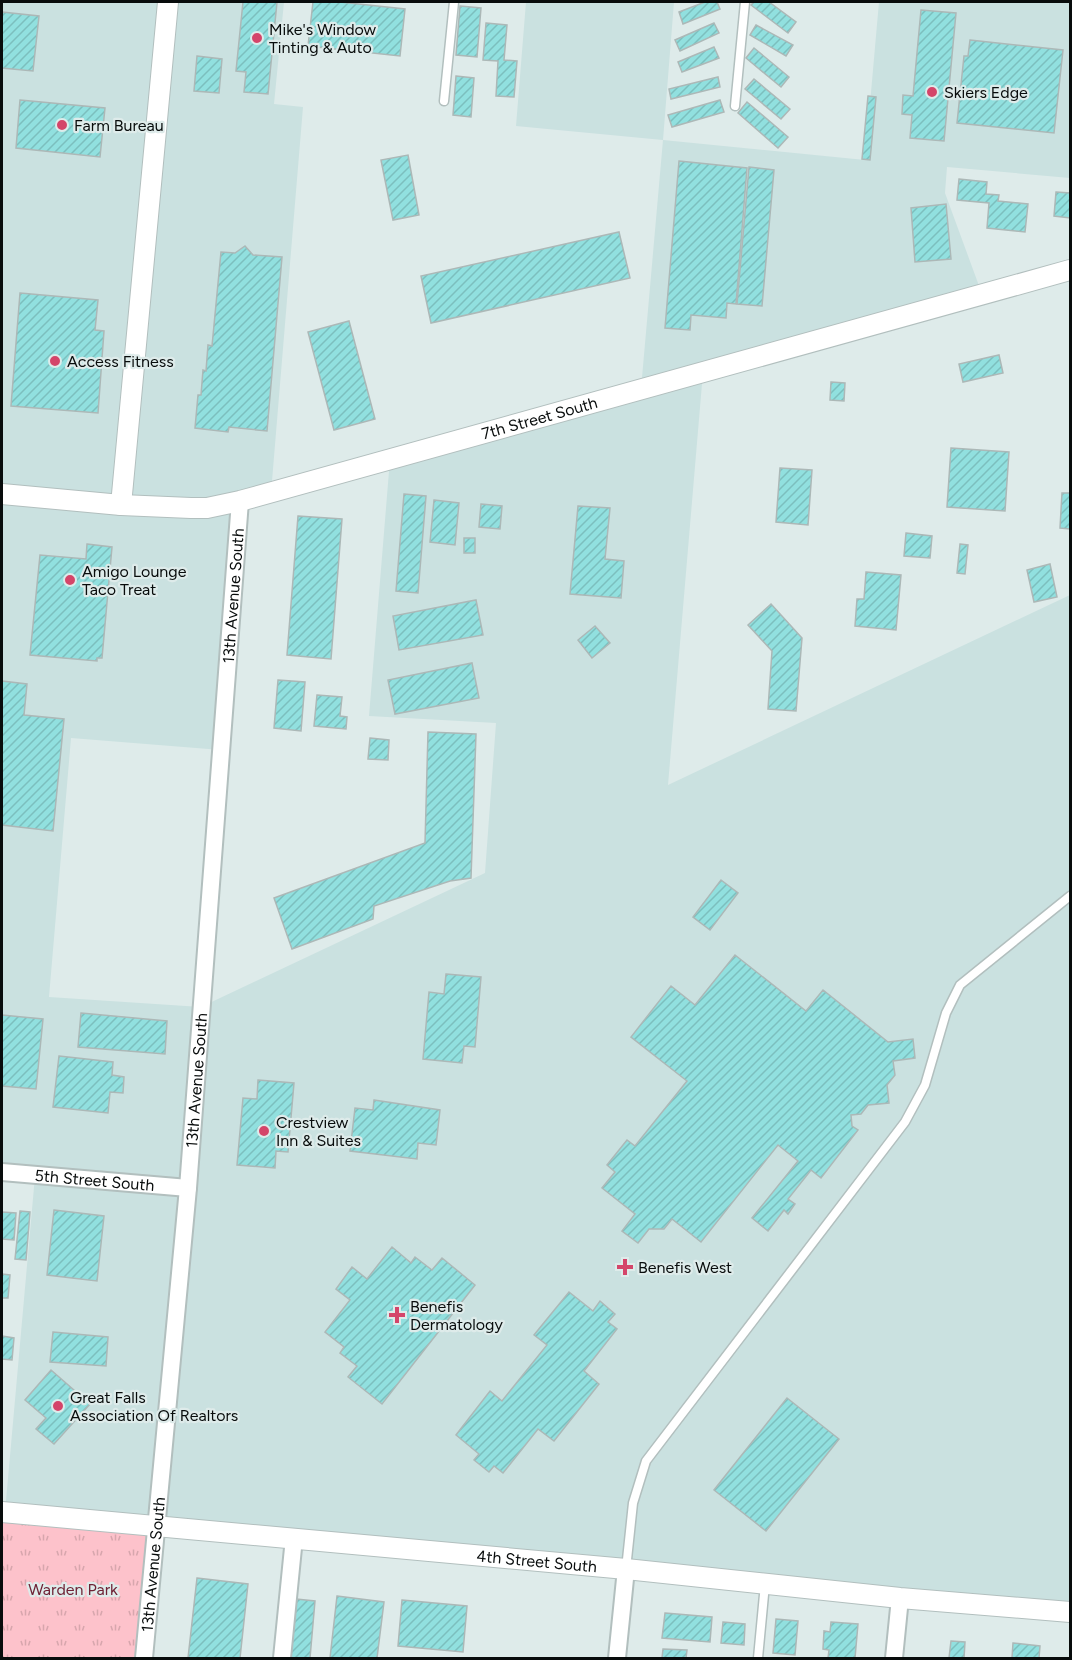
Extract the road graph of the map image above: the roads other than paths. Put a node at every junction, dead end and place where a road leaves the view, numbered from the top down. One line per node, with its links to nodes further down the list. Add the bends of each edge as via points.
1 (168, 2): 9 (street)
2 (454, 2): 4 (lane)
3 (746, 2): 5 (lane)
4 (444, 101)
5 (735, 106)
6 (1071, 270): 8 (street, 7th Street South)
7 (2, 494): 9 (street, 7th Street South)
8 (240, 501): 9 (street, 7th Street South, via 207,508); 12 (street, 13th Avenue South)
9 (121, 505)
10 (1071, 896): 16 (lane, via 960,984 946,1013 925,1084 905,1122 646,1461 633,1503)
11 (2, 1173): 12 (street, 5th Street South)
12 (188, 1188): 14 (street, 13th Avenue South)
13 (2, 1512): 14 (street, 4th Street South)
14 (157, 1526): 15 (street, 4th Street South); 20 (street, 13th Avenue South)
15 (294, 1538): 16 (street, 4th Street South); 21 (street)
16 (626, 1569): 17 (street, 4th Street South); 22 (street)
17 (765, 1584): 18 (street, 4th Street South); 23 (lane)
18 (900, 1598): 19 (street, 4th Street South); 24 (street)
19 (1071, 1612)
20 (144, 1659)
21 (282, 1659)
22 (617, 1659)
23 (758, 1659)
24 (894, 1659)

